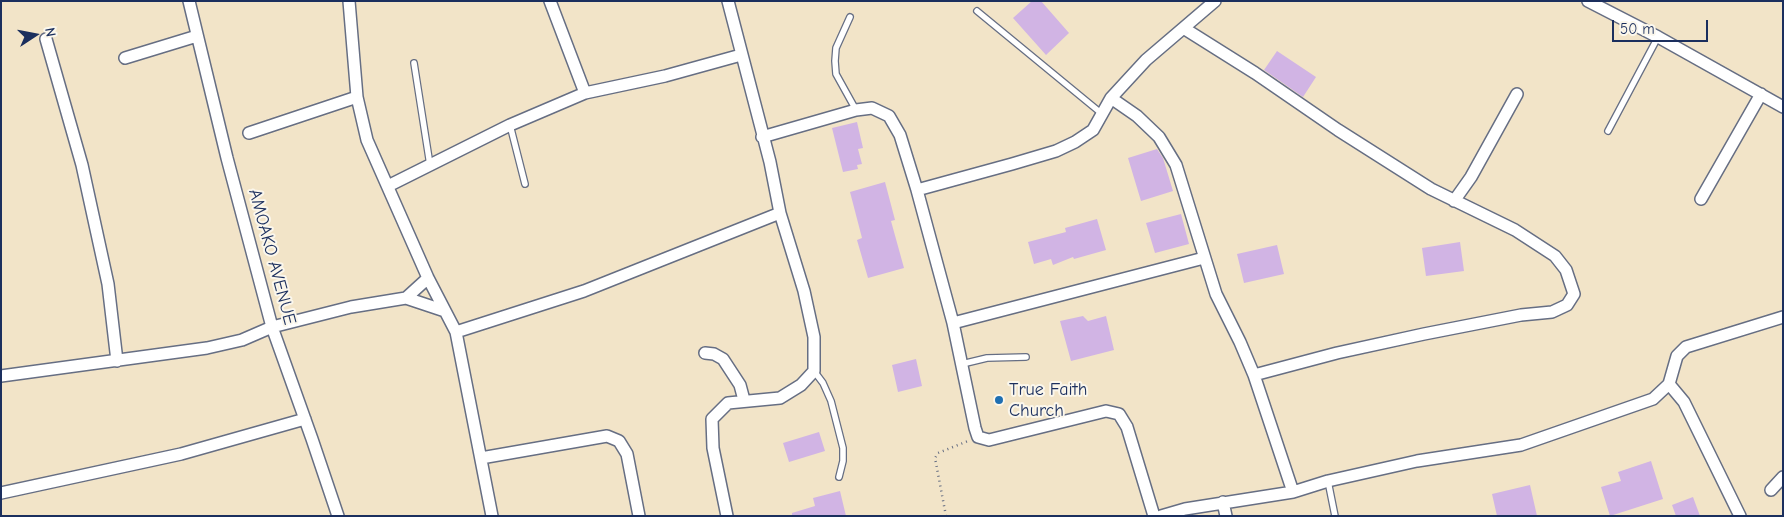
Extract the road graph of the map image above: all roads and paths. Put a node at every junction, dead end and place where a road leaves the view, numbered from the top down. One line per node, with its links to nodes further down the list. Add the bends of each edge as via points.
1 (189, 1): 10 (street, AMOAKO AVENUE)
2 (349, 1): 19 (street)
3 (550, 1): 16 (street)
4 (728, 1): 13 (street)
5 (1215, 1): 9 (street)
6 (1588, 1): 11 (street)
7 (977, 11): 23 (lane)
8 (850, 17): 22 (lane, via 836,48 835,61 836,74)
9 (1185, 29): 20 (street, via 1146,60); 33 (street)
10 (197, 36): 14 (street); 41 (street, AMOAKO AVENUE)
11 (1658, 37): 18 (street); 25 (lane)
12 (46, 39): 45 (street, via 82,165 108,284)
13 (741, 55): 16 (street); 27 (street)
14 (126, 58)
15 (414, 63): 28 (lane)
16 (586, 93): 24 (street)
17 (1518, 94): 33 (street)
18 (1761, 94): 21 (street); 32 (street)
19 (357, 97): 26 (street); 30 (street, via 367,140)
20 (1111, 98): 23 (street); 35 (street, via 1159,137 1176,165)
21 (1783, 107)
22 (856, 110): 27 (street); 31 (street, via 872,108 889,116 900,135)
23 (1101, 114): 31 (street, via 1092,130 1056,151)
24 (510, 125): 28 (street); 29 (lane)
25 (1608, 131)
26 (249, 133)
27 (762, 137): 34 (street)
28 (430, 165): 30 (street)
29 (525, 184)
30 (388, 186): 36 (street)
31 (917, 190): 40 (street)
32 (1701, 199)
33 (1454, 201): 48 (street, via 1515,230 1555,256 1566,270 1574,294 1567,305 1552,312 1521,315 1337,353)
34 (780, 212): 42 (street, via 584,291); 47 (street, via 814,337)
35 (1204, 258): 40 (street); 48 (street, via 1216,294)
36 (428, 278): 37 (street); 38 (street)
37 (406, 298): 38 (street); 41 (street, via 351,307)
38 (445, 311): 42 (street)
39 (1783, 317): 50 (street, via 1686,347 1677,356)
40 (953, 324): 46 (street)
41 (272, 327): 45 (street, via 242,340 207,348); 52 (street, AMOAKO AVENUE)
42 (456, 332): 54 (street)
43 (705, 353): 51 (street, via 724,359 740,385)
44 (1026, 357): 46 (lane, via 987,358)
45 (117, 361): 49 (street)
46 (962, 364): 53 (street)
47 (814, 370): 51 (street, via 801,385 780,398); 55 (lane, via 831,401 843,448)
48 (1254, 375): 59 (street)
49 (1, 376)
50 (1669, 384): 57 (street, via 1653,399 1521,445 1417,460); 71 (street, via 1684,402)
51 (744, 400): 65 (street, via 728,403 712,419 713,448)
52 (305, 419): 60 (street, via 181,454); 62 (street, AMOAKO AVENUE)
53 (978, 437): 66 (path, via 938,453 935,458); 67 (street, via 989,440 1106,411 1119,414 1127,427)
54 (482, 458): 63 (street); 64 (street, via 607,436 619,441 627,454)
55 (839, 477)
56 (1783, 477): 58 (street)
57 (1328, 481): 59 (street); 70 (lane)
58 (1771, 490)
59 (1293, 492): 61 (street)
60 (1, 493)
61 (1223, 502): 68 (street); 69 (street)
62 (338, 516)
63 (492, 516)
64 (639, 516)
65 (727, 516)
66 (946, 516)
67 (1154, 516)
68 (1161, 516)
69 (1226, 516)
70 (1335, 516)
71 (1740, 516)

